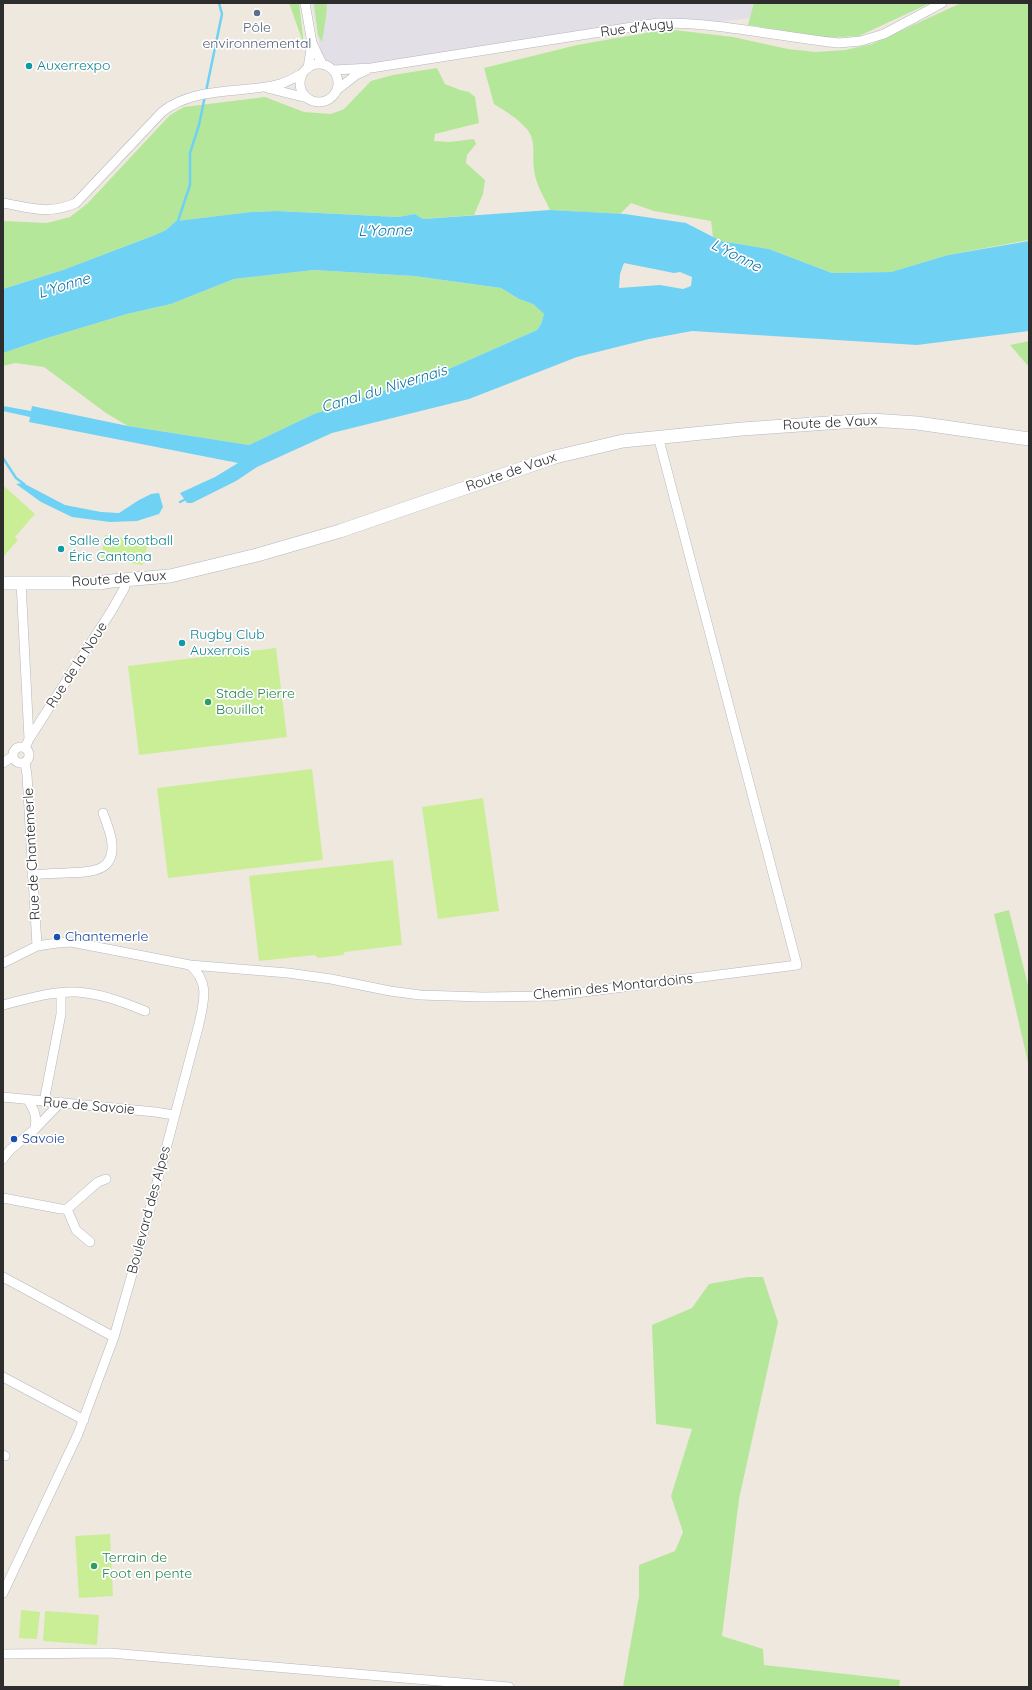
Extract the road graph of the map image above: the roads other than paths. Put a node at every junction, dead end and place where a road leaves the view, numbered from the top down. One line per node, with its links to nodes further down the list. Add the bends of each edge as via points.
1 (306, 3): 3 (street)
2 (942, 3): 5 (street, Rue d'Augy, via 884,34 853,42 809,40 696,23 658,23)
3 (312, 43): 4 (street); 7 (street)
4 (322, 64): 6 (street); 7 (street, via 312,65)
5 (371, 68): 6 (street, Rue d'Augy); 9 (street, Rue d'Augy, via 356,75)
6 (334, 70): 9 (street, via 338,79)
7 (305, 71): 8 (street, via 281,84); 10 (street, via 300,86)
8 (264, 87): 10 (street); 11 (street, via 183,99 172,104 76,203 65,208 46,210)
9 (338, 89): 10 (street, via 325,102 318,103)
10 (306, 98)
11 (3, 203)
12 (658, 436): 13 (street, Route de Vaux, via 871,420 917,423); 14 (street, Route de Vaux, via 597,446 556,457 340,531 257,555 170,576); 26 (street, Chemin des Montardoins, via 797,965 552,996 483,997 413,994 288,973)
13 (1029, 439)
14 (124, 580): 15 (street, Route de Vaux, via 99,583); 17 (street, Rue de la Noue, via 125,588 112,610)
15 (20, 582): 16 (street, Route de Vaux); 17 (street)
16 (3, 583)
17 (29, 739): 18 (street, Rue de la Noue)
18 (25, 748): 19 (street, via 16,749); 20 (street, via 29,756)
19 (13, 756): 20 (street, via 15,761); 21 (street)
20 (25, 762): 23 (street, Rue de Chantemerle)
21 (3, 763)
22 (104, 813): 23 (street, via 112,848 110,857 103,867 92,872)
23 (32, 875): 24 (street, Rue de Chantemerle)
24 (37, 946): 25 (street); 26 (street, via 83,943)
25 (3, 963)
26 (190, 966): 34 (street, Boulevard des Alpes, via 197,971 203,981 202,1011)
27 (61, 993): 28 (street); 29 (street, via 77,992 120,1000); 32 (street, via 61,1014)
28 (3, 1005)
29 (144, 1011)
30 (3, 1097): 31 (street, Rue de Savoie)
31 (28, 1100): 32 (street, Rue de Savoie); 35 (street, via 36,1118)
32 (44, 1102): 33 (street, Rue de Savoie)
33 (61, 1102): 34 (street, Rue de Savoie); 35 (street)
34 (174, 1115): 42 (street, Boulevard des Alpes)
35 (34, 1129): 36 (street)
36 (3, 1159)
37 (106, 1179): 39 (street, via 98,1182)
38 (3, 1198): 39 (street)
39 (66, 1209): 40 (street, via 76,1230)
40 (90, 1242)
41 (3, 1277): 42 (street)
42 (114, 1337): 44 (street, Boulevard des Alpes)
43 (3, 1377): 44 (street)
44 (84, 1420): 45 (street, Boulevard des Alpes)
45 (3, 1593)
46 (3, 1654): 47 (street, via 110,1653)
47 (510, 1687)

